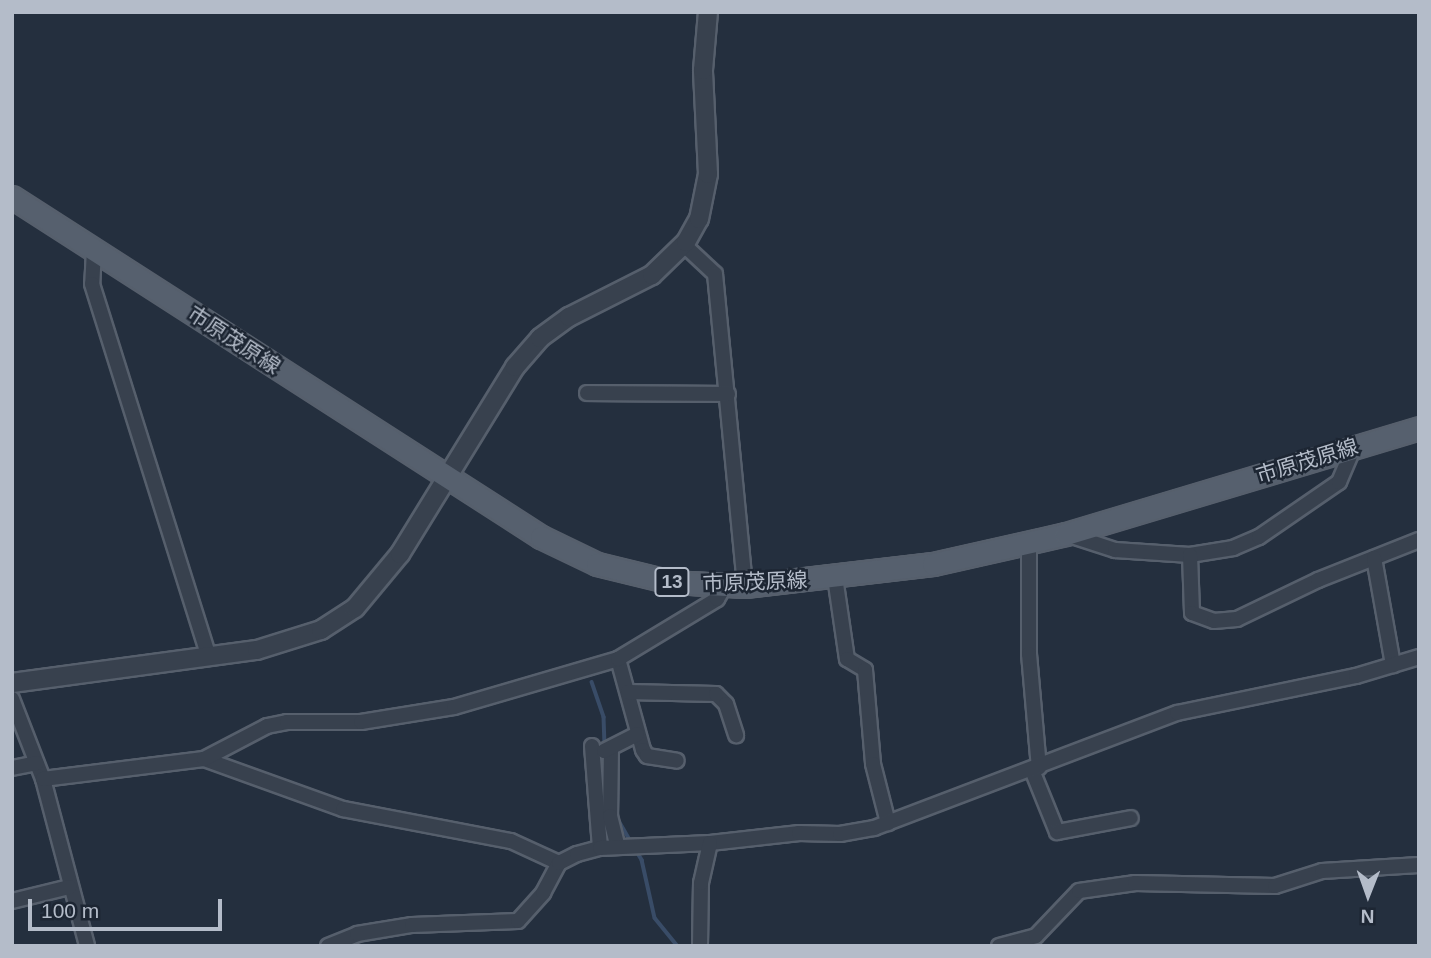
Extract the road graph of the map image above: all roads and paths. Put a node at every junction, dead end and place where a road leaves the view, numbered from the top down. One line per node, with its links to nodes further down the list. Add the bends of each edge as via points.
1 (708, 12): 3 (street, via 703,70 708,174 699,219)
2 (12, 197): 4 (main road, 市原茂原線 / 13)
3 (684, 245): 6 (street, via 715,274); 9 (street, via 652,275 569,317 540,338 508,378)
4 (94, 250): 9 (main road, 市原茂原線 / 13); 17 (street, via 92,284)
5 (587, 393): 6 (street)
6 (728, 394): 16 (street)
7 (1419, 428): 8 (main road, 市原茂原線 / 13)
8 (1354, 447): 10 (main road, 市原茂原線 / 13); 13 (street, via 1339,482 1259,537 1212,554)
9 (448, 478): 16 (main road, 市原茂原線 / 13, via 541,537 597,564 671,582); 17 (street, via 384,576 341,619 282,644)
10 (1066, 534): 12 (main road, 市原茂原線 / 13); 13 (street, via 1115,550)
11 (1419, 540): 14 (street)
12 (1029, 542): 15 (main road, 市原茂原線 / 13, via 933,564); 31 (street)
13 (1190, 555): 14 (street, via 1192,613 1214,621 1237,619)
14 (1374, 558): 20 (street)
15 (835, 578): 16 (main road, 市原茂原線 / 13); 34 (street, via 847,659 865,670 873,764)
16 (734, 587): 19 (street)
17 (209, 657): 21 (street)
18 (1419, 657): 20 (street)
19 (618, 659): 22 (street); 27 (street, via 440,710 361,723 267,726)
20 (1393, 665): 31 (street, via 1177,713)
21 (12, 683)
22 (628, 692): 24 (street); 25 (street, via 716,694 726,704)
23 (12, 699): 29 (street)
24 (637, 734): 26 (street); 28 (street, via 646,756)
25 (736, 735)
26 (611, 748): 36 (street, via 610,816); 37 (street, via 593,751)
27 (204, 759): 32 (street); 38 (street, via 343,809 511,841)
28 (677, 761)
29 (37, 763): 30 (street); 32 (street)
30 (12, 768)
31 (1035, 769): 33 (street, via 1057,832); 34 (street)
32 (43, 779): 40 (street)
33 (1131, 818)
34 (888, 823): 35 (street, via 840,834 799,833)
35 (710, 843): 36 (street); 44 (street, via 701,883)
36 (618, 847): 37 (street)
37 (600, 848): 38 (street)
38 (559, 863): 43 (street, via 543,893 518,920 412,925 357,933)
39 (1419, 865): 45 (street, via 1322,871 1275,886 1135,883 1079,891 1035,936)
40 (69, 887): 41 (street); 42 (street)
41 (12, 901)
42 (87, 946)
43 (328, 946)
44 (700, 946)
45 (999, 946)

